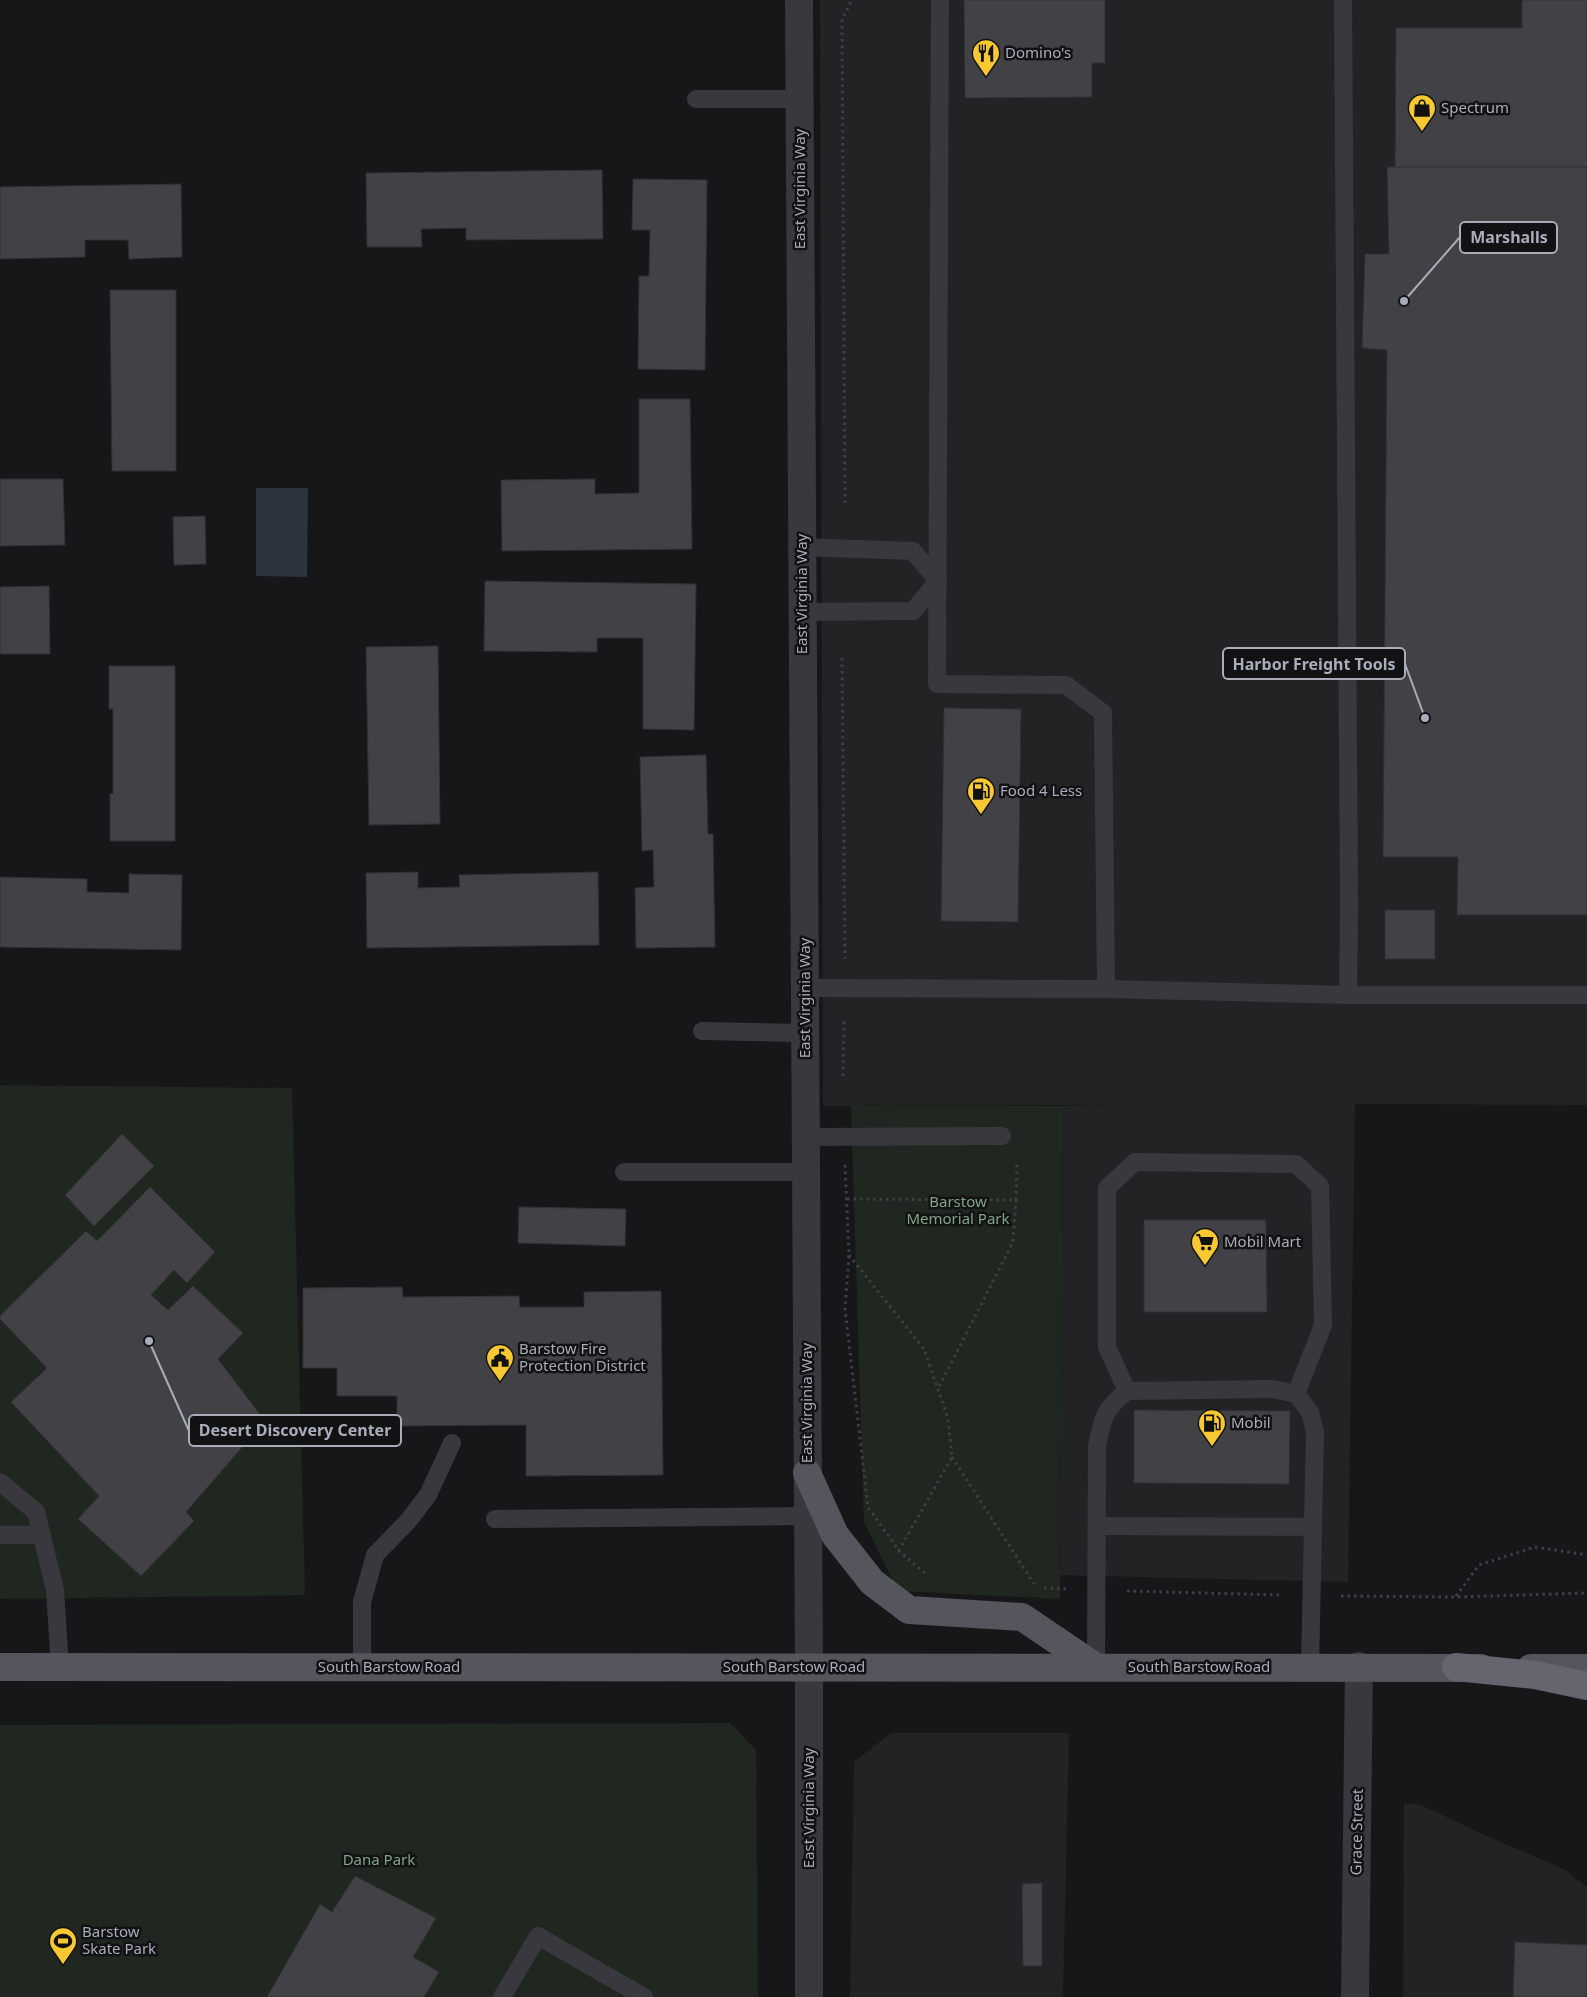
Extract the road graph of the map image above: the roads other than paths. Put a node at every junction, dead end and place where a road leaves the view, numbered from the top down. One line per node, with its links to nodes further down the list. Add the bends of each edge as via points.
1 (799, 0): 5 (street, East Virginia Way)
2 (940, 0): 7 (lane)
3 (1343, 0): 11 (lane)
4 (696, 99): 5 (lane)
5 (800, 99): 6 (street, East Virginia Way)
6 (802, 547): 7 (lane, via 913,551); 8 (street, East Virginia Way)
7 (938, 580): 8 (lane, via 913,611); 10 (lane, via 937,684 1066,685 1103,713)
8 (802, 612): 9 (street, East Virginia Way)
9 (805, 988): 10 (lane); 14 (street, East Virginia Way)
10 (1106, 989): 11 (lane)
11 (1348, 995): 12 (lane)
12 (1587, 995)
13 (702, 1032): 14 (lane)
14 (805, 1032): 16 (street, East Virginia Way)
15 (1002, 1136): 16 (lane)
16 (806, 1137): 18 (street, East Virginia Way)
17 (624, 1172): 18 (lane)
18 (806, 1172): 22 (street, East Virginia Way)
19 (1127, 1391): 20 (lane, via 1273,1388); 20 (lane, via 1107,1347 1107,1188 1136,1162 1296,1164 1320,1186 1323,1325); 26 (lane, via 1109,1406 1101,1425)
20 (1296, 1394): 27 (lane, via 1310,1412 1315,1432)
21 (452, 1443): 32 (lane, via 428,1495 376,1555 362,1602)
22 (808, 1473): 24 (street, East Virginia Way); 34 (main road, via 835,1535 872,1582 909,1610 1022,1617)
23 (0, 1482): 29 (lane, via 36,1512)
24 (808, 1516): 25 (lane); 33 (street, East Virginia Way)
25 (495, 1518)
26 (1097, 1526): 27 (lane); 34 (lane)
27 (1313, 1527): 35 (lane)
28 (0, 1535): 29 (lane)
29 (42, 1535): 31 (lane, via 55,1590)
30 (1359, 1666): 35 (main road, South Barstow Road); 36 (main road, South Barstow Road); 43 (street, Grace Street)
31 (60, 1667): 32 (main road, South Barstow Road); 37 (main road, South Barstow Road)
32 (362, 1667): 33 (main road, South Barstow Road)
33 (809, 1667): 34 (main road, South Barstow Road); 42 (street, East Virginia Way)
34 (1096, 1667): 35 (main road, South Barstow Road)
35 (1310, 1667)
36 (1456, 1667): 38 (main road, South Barstow Road); 39 (highway, via 1535,1675)
37 (0, 1668)
38 (1587, 1668)
39 (1587, 1686)
40 (502, 1997): 41 (lane, via 538,1936)
41 (644, 1997)
42 (809, 1997)
43 (1355, 1997)

